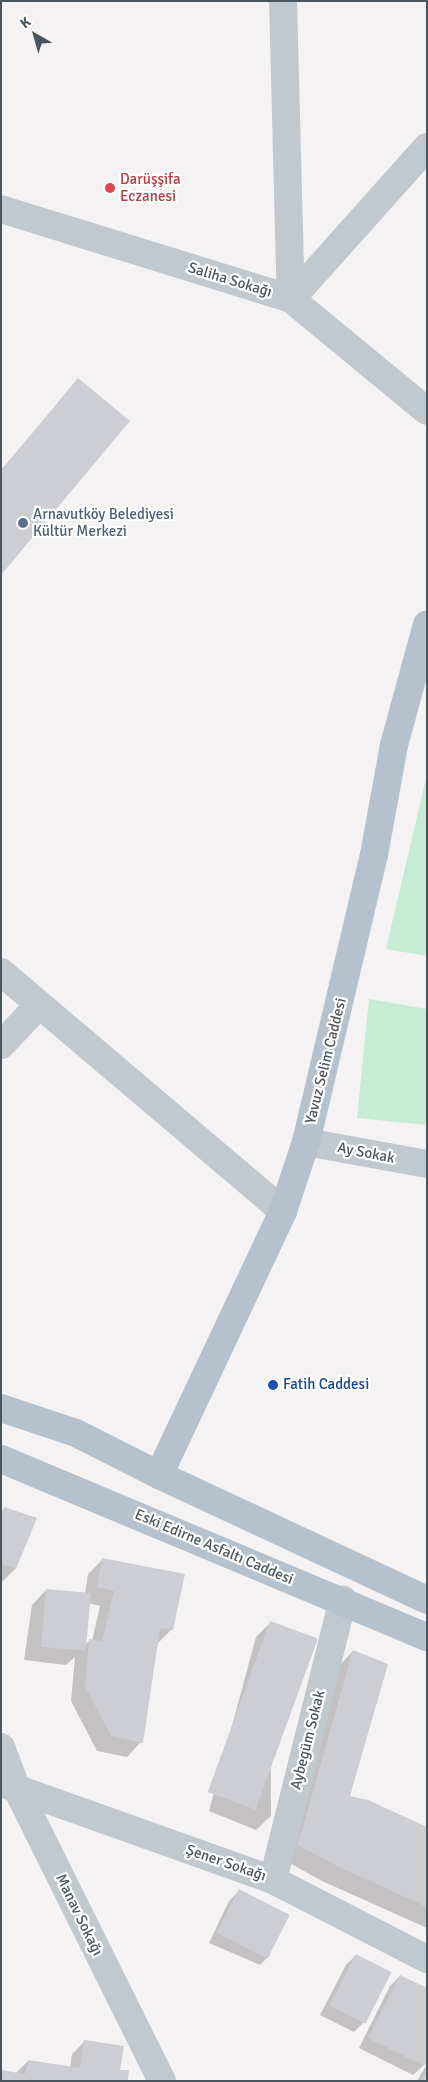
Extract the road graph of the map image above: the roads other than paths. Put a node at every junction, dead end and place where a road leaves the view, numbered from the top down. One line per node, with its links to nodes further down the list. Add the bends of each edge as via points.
1 (283, 1): 4 (street)
2 (427, 147): 4 (street)
3 (1, 209): 4 (street, Saliha Sokağı)
4 (291, 299): 5 (street, Saliha Sokağı)
5 (427, 411)
6 (427, 624): 10 (main road, Yavuz Selim Caddesi, via 394,745 374,855)
7 (1, 972): 8 (street)
8 (39, 1005): 9 (street); 12 (street)
9 (1, 1045)
10 (306, 1142): 11 (street, Ay Sokak); 12 (main road, Yavuz Selim Caddesi)
11 (427, 1164)
12 (283, 1211): 15 (main road, Yavuz Selim Caddesi)
13 (1, 1408): 15 (main road, via 76,1433)
14 (1, 1458): 16 (main road, Eski Edirne Asfaltı Caddesi)
15 (159, 1475): 17 (main road)
16 (342, 1600): 18 (main road, Eski Edirne Asfaltı Caddesi); 21 (street, Aybegüm Sokak)
17 (427, 1600)
18 (427, 1637)
19 (1, 1747): 20 (street, Manav Sokağı)
20 (9, 1786): 21 (street, Şener Sokağı); 23 (street, Manav Sokağı)
21 (273, 1880): 22 (street, Şener Sokağı)
22 (427, 1959)
23 (162, 2081)

